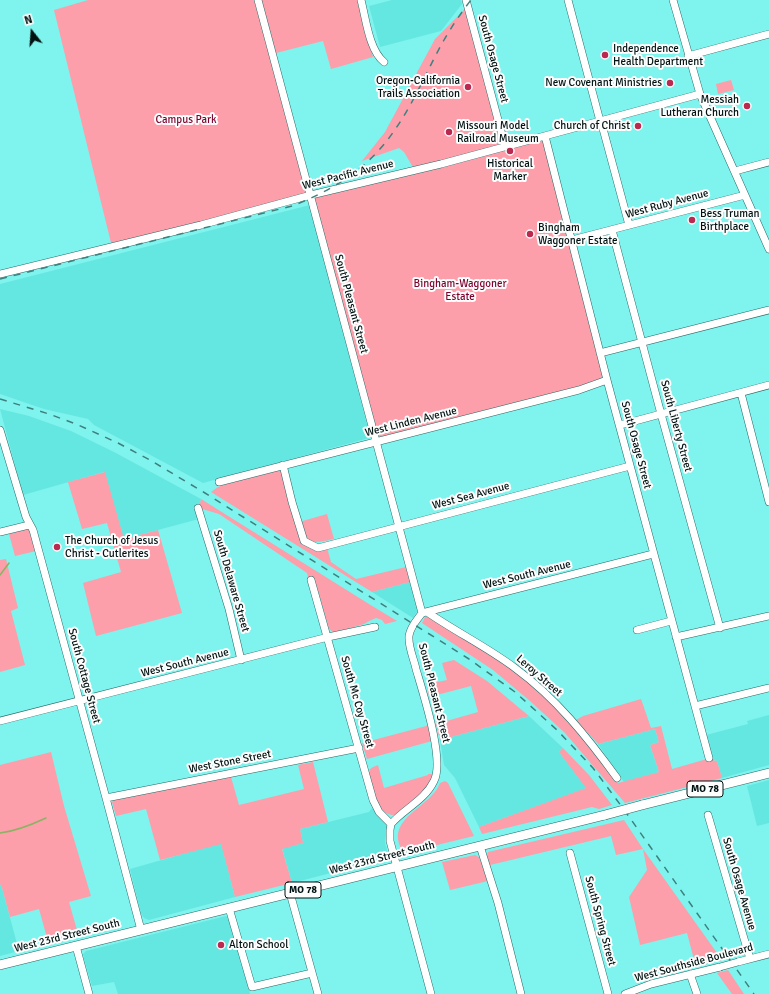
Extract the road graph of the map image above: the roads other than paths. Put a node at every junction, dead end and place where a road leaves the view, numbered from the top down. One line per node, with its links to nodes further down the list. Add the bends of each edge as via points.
1 (258, 0): 15 (street, South Pleasant Street)
2 (361, 0): 8 (street, via 374,50)
3 (466, 0): 12 (street, South Osage Street)
4 (568, 0): 10 (street)
5 (673, 0): 7 (street)
6 (769, 34): 7 (street)
7 (688, 56): 9 (street)
8 (384, 62)
9 (700, 94): 10 (street, West Pacific Avenue); 14 (street)
10 (600, 122): 11 (street, West Pacific Avenue); 17 (street)
11 (545, 136): 12 (street, West Pacific Avenue); 19 (street, South Osage Street)
12 (505, 146): 15 (street, West Pacific Avenue)
13 (769, 162): 14 (street)
14 (734, 171): 16 (street)
15 (311, 195): 21 (street, West Pacific Avenue); 31 (street, South Pleasant Street)
16 (745, 195): 17 (street, West Ruby Avenue); 20 (street)
17 (629, 225): 18 (street, West Ruby Avenue)
18 (612, 230): 19 (street, West Ruby Avenue); 23 (street, South Liberty Street)
19 (572, 240): 24 (street, South Osage Street)
20 (768, 244)
21 (0, 274)
22 (769, 310): 23 (street)
23 (642, 343): 24 (street); 28 (street, South Liberty Street)
24 (600, 353): 25 (street, South Osage Street)
25 (607, 380): 29 (street, South Osage Street); 31 (street, West Linden Avenue, via 579,390)
26 (769, 385): 27 (street)
27 (740, 393): 28 (street); 35 (street)
28 (660, 414): 29 (street); 46 (street, South Liberty Street)
29 (620, 425): 33 (street, South Osage Street)
30 (0, 430): 37 (street, South Cottage Street)
31 (376, 442): 32 (street, West Linden Avenue); 38 (street, South Pleasant Street)
32 (283, 465): 34 (street, West Linden Avenue); 38 (street, West Sea Avenue, via 304,541 318,548)
33 (630, 466): 38 (street, West Sea Avenue); 40 (street, South Osage Street)
34 (219, 482)
35 (769, 502)
36 (198, 508): 50 (street, South Delaware Street)
37 (29, 525): 39 (street); 52 (street, South Cottage Street, via 33,530)
38 (399, 527): 42 (street, South Pleasant Street)
39 (0, 532)
40 (653, 554): 42 (street, West South Avenue); 44 (street, South Osage Street)
41 (311, 580): 48 (street, South Mc Coy Street)
42 (425, 612): 58 (street, Leroy Street, via 515,668 536,686 567,715); 61 (street, South Pleasant Street, via 413,626 409,637 436,741 437,774 428,792)
43 (769, 616): 46 (street)
44 (671, 621): 47 (street); 49 (street, South Osage Street)
45 (375, 627): 48 (street, West South Avenue)
46 (720, 628): 49 (street)
47 (637, 630)
48 (328, 637): 50 (street, West South Avenue); 55 (street, South Mc Coy Street)
49 (676, 638): 53 (street, South Osage Street)
50 (241, 660): 52 (street, West South Avenue)
51 (769, 688): 53 (street)
52 (80, 700): 54 (street, West South Avenue); 59 (street, South Cottage Street)
53 (695, 706): 56 (street, South Osage Street)
54 (0, 721)
55 (358, 748): 59 (street, West Stone Street); 61 (street, South Mc Coy Street, via 373,800 379,812)
56 (709, 758)
57 (769, 773): 62 (main road, West 23rd Street South / MO 78, bridge)
58 (617, 778)
59 (106, 798): 67 (street, South Cottage Street)
60 (708, 815): 70 (street, South Osage Avenue)
61 (391, 824): 64 (street, via 390,841)
62 (480, 846): 64 (main road, West 23rd Street South / MO 78); 77 (street, via 498,902)
63 (570, 853): 78 (street, South Spring Street)
64 (396, 867): 65 (main road, West 23rd Street South / MO 78); 76 (street)
65 (290, 893): 66 (main road, West 23rd Street South / MO 78); 72 (street)
66 (229, 908): 67 (main road, West 23rd Street South / MO 78); 72 (street, via 252,987)
67 (141, 930): 68 (main road, West 23rd Street South / MO 78)
68 (76, 946): 71 (main road, West 23rd Street South / MO 78); 74 (street)
69 (769, 954): 70 (street, West Southside Boulevard)
70 (750, 959): 73 (street, West Southside Boulevard, bridge)
71 (0, 965)
72 (312, 973): 75 (street)
73 (690, 974): 79 (street, West Southside Boulevard); 80 (street)
74 (89, 994)
75 (318, 994)
76 (431, 994)
77 (521, 994)
78 (608, 994)
79 (625, 994)
80 (697, 994)

